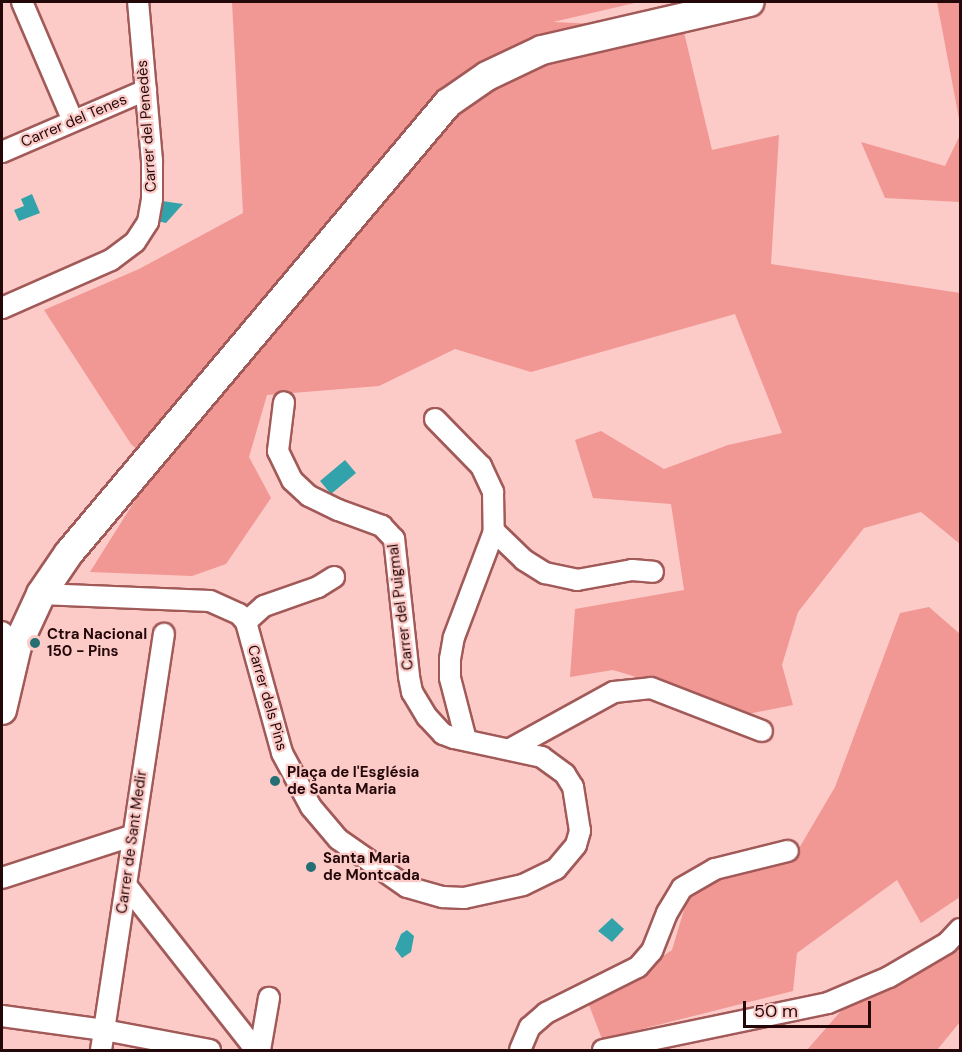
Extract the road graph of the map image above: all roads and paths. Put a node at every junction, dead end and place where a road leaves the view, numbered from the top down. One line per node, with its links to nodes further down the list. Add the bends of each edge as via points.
1 (22, 2): 5 (street)
2 (138, 2): 4 (street, Carrer del Penedès)
3 (750, 2): 13 (main road, via 542,50 487,75 448,103 69,553)
4 (146, 90): 5 (street, Carrer del Tenes); 7 (street, Carrer del Penedès, via 152,199 148,222 135,242 111,260)
5 (74, 121): 6 (street, Carrer del Tenes)
6 (2, 152)
7 (2, 308)
8 (284, 402): 19 (street, Carrer del Puigmal, via 278,451 292,480 309,496 390,531 398,554 412,692 443,734)
9 (435, 419): 10 (street, via 489,479 495,507)
10 (494, 531): 11 (street, via 524,560 561,578 578,580 632,570); 19 (street, via 454,637 450,659 450,678)
11 (653, 572)
12 (334, 577): 14 (street, via 318,587 264,606)
13 (41, 594): 14 (street, via 210,601 232,609); 16 (main road)
14 (246, 622): 20 (street, Carrer dels Pins, via 282,753 311,807 338,839 407,887 464,898 523,885 568,857 580,831 573,787 554,765)
15 (164, 634): 21 (street, Carrer de Sant Medir)
16 (9, 639): 17 (main road)
17 (2, 710)
18 (762, 731): 20 (street, via 651,688 614,692)
19 (466, 740): 20 (street, Carrer dels Pins)
20 (512, 748)
21 (131, 836): 23 (street); 24 (street, Carrer de Sant Medir)
22 (788, 851): 32 (street, via 716,869 682,888 652,951 638,967 546,1013 530,1027)
23 (2, 878)
24 (126, 885): 28 (street, Carrer de Sant Medir); 31 (street)
25 (960, 929): 33 (street, via 947,944 889,977 828,1003)
26 (268, 998): 31 (street)
27 (2, 1016): 28 (street)
28 (104, 1030): 29 (street, Carrer de Sant Medir); 30 (street)
29 (101, 1050)
30 (210, 1050)
31 (258, 1050)
32 (520, 1050)
33 (603, 1050)

